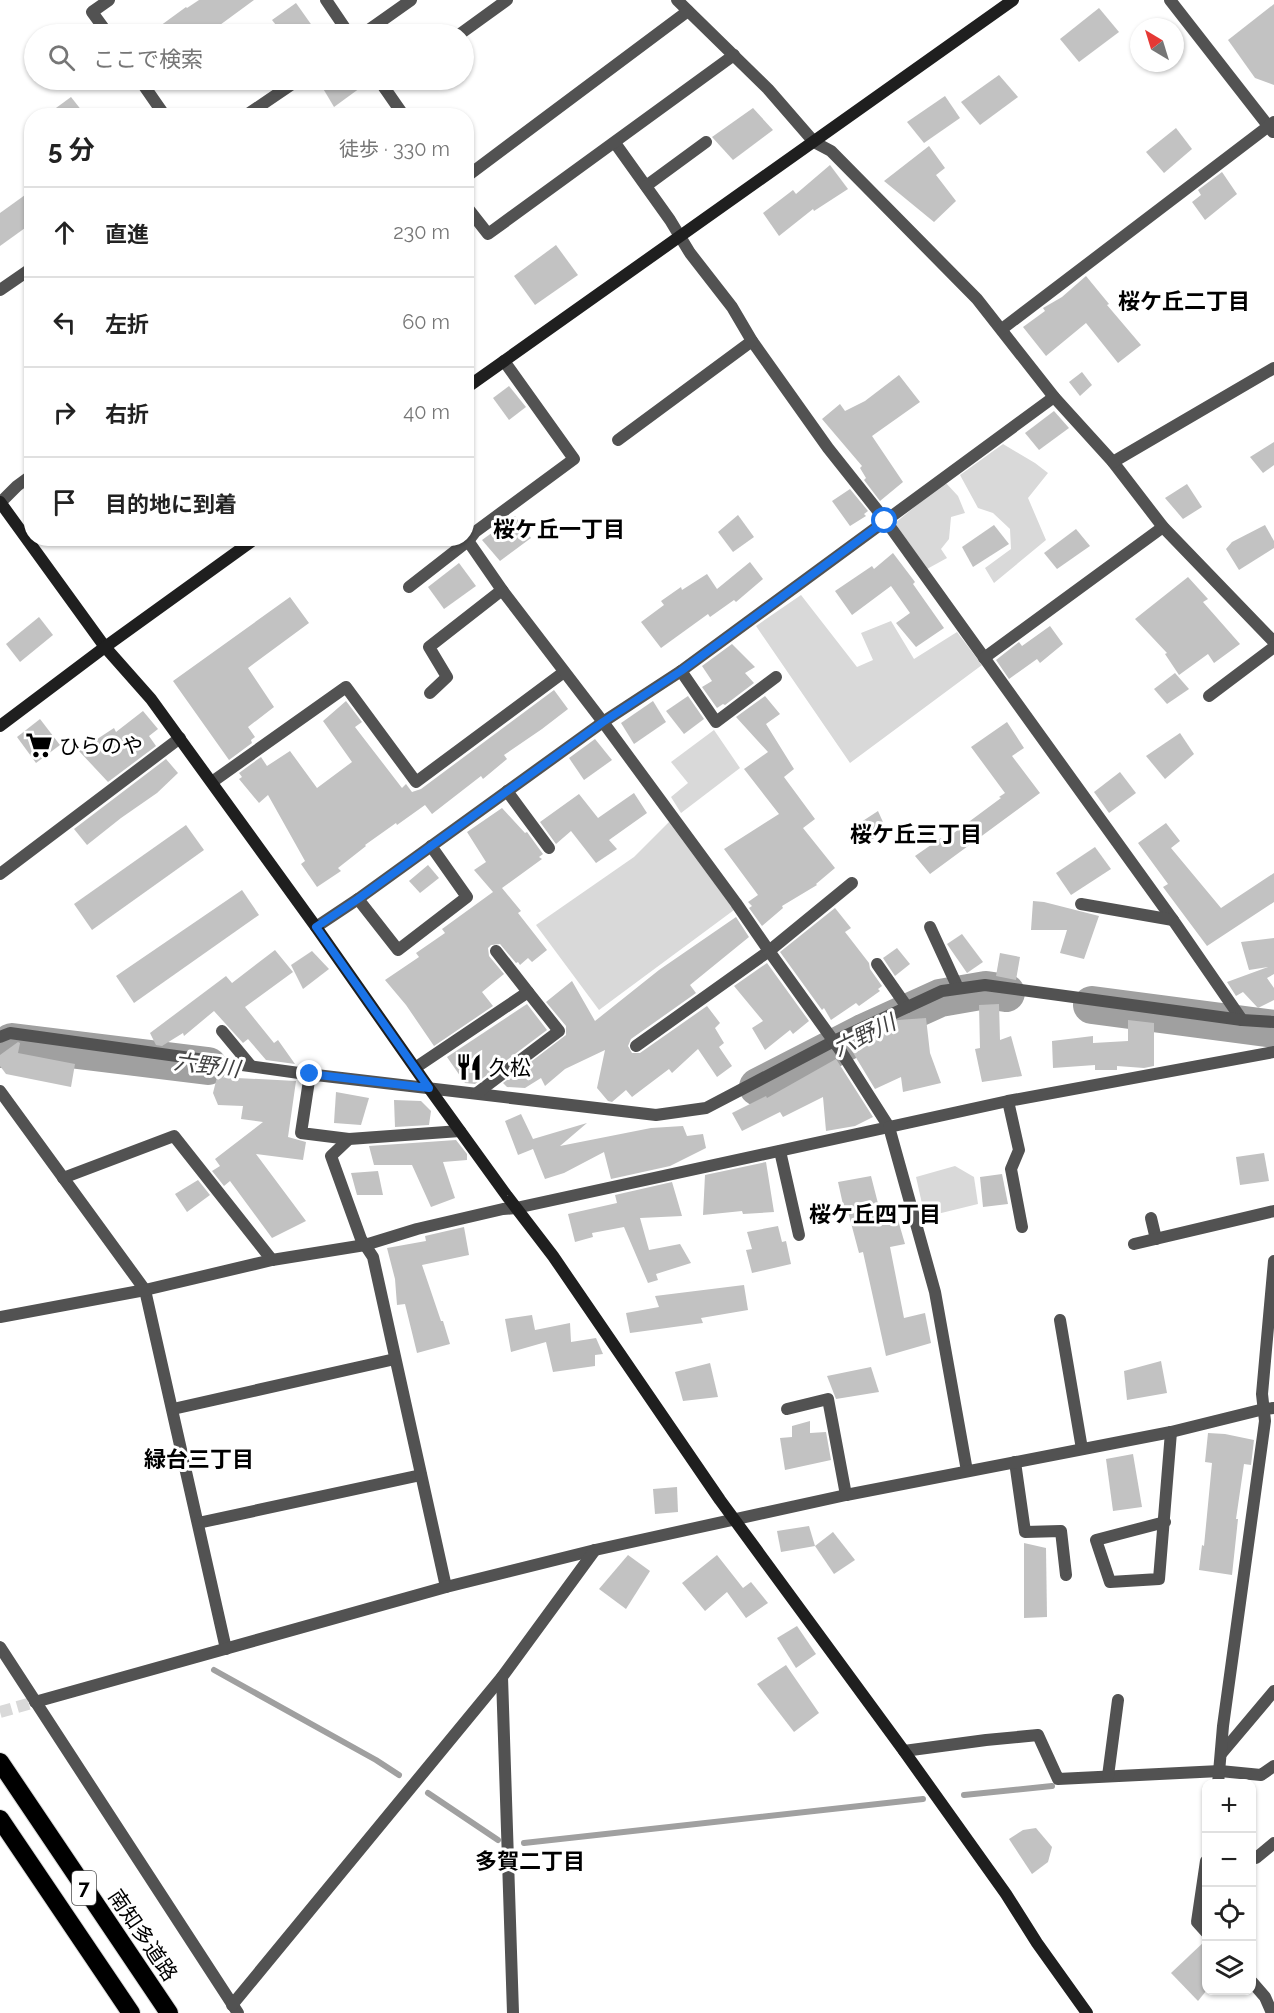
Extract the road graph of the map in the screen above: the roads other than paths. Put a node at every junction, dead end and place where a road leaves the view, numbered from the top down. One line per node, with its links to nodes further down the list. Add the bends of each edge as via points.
1 (109, 0): 9 (street, via 92,12)
2 (326, 0): 10 (street)
3 (411, 0): 11 (street)
4 (507, 0): 12 (street)
5 (677, 0): 8 (street)
6 (1013, 0): 22 (street)
7 (1170, 0): 20 (street)
8 (688, 11): 13 (street); 24 (street)
9 (101, 24)
10 (342, 24)
11 (377, 24)
12 (474, 24)
13 (734, 55): 22 (street); 23 (street)
14 (147, 90): 17 (street)
15 (283, 90): 18 (street)
16 (386, 90): 19 (street)
17 (159, 108)
18 (257, 108)
19 (398, 108)
20 (1273, 127): 30 (street)
21 (706, 142): 25 (street)
22 (814, 142): 27 (street); 30 (street, via 831,151 938,258)
23 (615, 143): 25 (street); 26 (street, via 488,234)
24 (474, 171)
25 (646, 186): 27 (street)
26 (474, 216)
27 (680, 236): 31 (street); 32 (street)
28 (24, 274): 29 (street)
29 (0, 290)
30 (1002, 329): 35 (street)
31 (752, 341): 36 (street); 40 (street)
32 (504, 361): 34 (street); 42 (street, via 574,459)
33 (1274, 368): 37 (street)
34 (474, 382)
35 (1054, 397): 37 (street); 40 (street)
36 (618, 440)
37 (1113, 462): 41 (street)
38 (24, 481): 39 (street)
39 (0, 502): 43 (street)
40 (885, 521): 53 (street); 54 (street)
41 (1163, 527): 50 (street); 53 (street)
42 (474, 533)
43 (24, 535)
44 (32, 546): 51 (street)
45 (245, 546): 51 (street)
46 (459, 546): 48 (street)
47 (472, 546): 49 (street)
48 (409, 587)
49 (502, 590): 55 (street); 57 (street, via 429,647 447,677)
50 (1274, 642)
51 (105, 647): 60 (street); 61 (street, via 152,699)
52 (1274, 647): 58 (street)
53 (984, 658): 70 (street)
54 (681, 671): 56 (street, via 716,722); 59 (street)
55 (564, 672): 59 (street); 62 (street, via 416,782 346,687)
56 (777, 677)
57 (430, 693)
58 (1209, 696)
59 (603, 722): 63 (street); 74 (street)
60 (0, 726)
61 (180, 738): 62 (street); 66 (street)
62 (212, 782): 71 (street)
63 (507, 791): 64 (street); 65 (street)
64 (430, 846): 68 (street); 68 (street, via 467,897 398,950)
65 (549, 848)
66 (0, 874)
67 (852, 883): 74 (street)
68 (358, 899): 71 (street)
69 (1081, 904): 70 (street)
70 (1173, 920): 79 (street)
71 (316, 927): 87 (street)
72 (930, 927): 76 (street)
73 (496, 951): 77 (street)
74 (769, 951): 83 (street); 84 (street)
75 (877, 964): 78 (street)
76 (958, 988): 78 (street); 79 (street, via 985,985)
77 (528, 992): 87 (street); 91 (street, via 559,1031)
78 (907, 1007): 83 (street)
79 (1242, 1020): 80 (street)
80 (1274, 1022)
81 (222, 1031): 86 (street)
82 (0, 1037): 86 (street, via 10,1033)
83 (836, 1044): 91 (street, via 706,1108 656,1115); 93 (street)
84 (636, 1046)
85 (1274, 1052): 92 (street)
86 (251, 1066): 88 (street)
87 (415, 1068): 89 (street)
88 (309, 1079): 89 (street); 95 (street, via 301,1133)
89 (429, 1088): 91 (street); 94 (street)
90 (0, 1091): 97 (street)
91 (477, 1093)
92 (1008, 1101): 93 (street); 101 (street, via 1019,1150 1011,1169)
93 (889, 1127): 96 (street); 118 (street, via 935,1292)
94 (460, 1131): 95 (street); 98 (street)
95 (349, 1139): 105 (street, via 331,1156)
96 (780, 1151): 98 (street); 102 (street)
97 (63, 1179): 106 (street, via 174,1136); 108 (street)
98 (516, 1208): 105 (street, via 417,1228); 121 (street)
99 (1274, 1211): 103 (street)
100 (1151, 1218): 103 (street)
101 (1022, 1227)
102 (799, 1235)
103 (1156, 1239): 104 (street)
104 (1134, 1244)
105 (365, 1245): 106 (street); 111 (street, via 373,1257)
106 (272, 1260): 108 (street)
107 (1274, 1261): 114 (street, via 1262,1394)
108 (145, 1290): 109 (street); 112 (street)
109 (0, 1317)
110 (1060, 1320): 116 (street)
111 (395, 1359): 112 (street); 119 (street)
112 (173, 1409): 123 (street)
113 (788, 1409): 120 (street, via 828,1399)
114 (1269, 1409): 115 (street); 134 (street)
115 (1171, 1432): 116 (street); 122 (street)
116 (1082, 1449): 117 (street)
117 (1016, 1462): 118 (street); 125 (street, via 1025,1532 1061,1531)
118 (967, 1471): 120 (street)
119 (422, 1475): 123 (street); 126 (street)
120 (846, 1495): 121 (street)
121 (735, 1519): 124 (street); 133 (street)
122 (1165, 1522): 122 (street, via 1159,1579 1110,1582 1096,1540)
123 (198, 1523): 128 (street)
124 (595, 1550): 126 (street); 129 (street)
125 (1066, 1575)
126 (446, 1587): 128 (street)
127 (0, 1647): 132 (street)
128 (226, 1649): 132 (street)
129 (502, 1677): 145 (street); 148 (street)
130 (1274, 1691): 134 (street)
131 (1119, 1700): 137 (street)
132 (35, 1702): 145 (street)
133 (904, 1751): 137 (street, via 1038,1735 1058,1779); 149 (street)
134 (1221, 1754): 138 (street)
135 (0, 1762): 147 (highway, 南知多道路 / 7)
136 (1274, 1766): 138 (street, via 1261,1775)
137 (1108, 1776): 138 (street)
138 (1219, 1777)
139 (0, 1819): 146 (highway, 7)
140 (1274, 1844): 141 (street)
141 (1256, 1858)
142 (1202, 1888): 143 (street, via 1197,1922)
143 (1202, 1928)
144 (1256, 1987): 150 (street)
145 (235, 2009)
146 (131, 2013)
147 (169, 2013)
148 (513, 2013)
149 (1087, 2013)
150 (1272, 2013)

